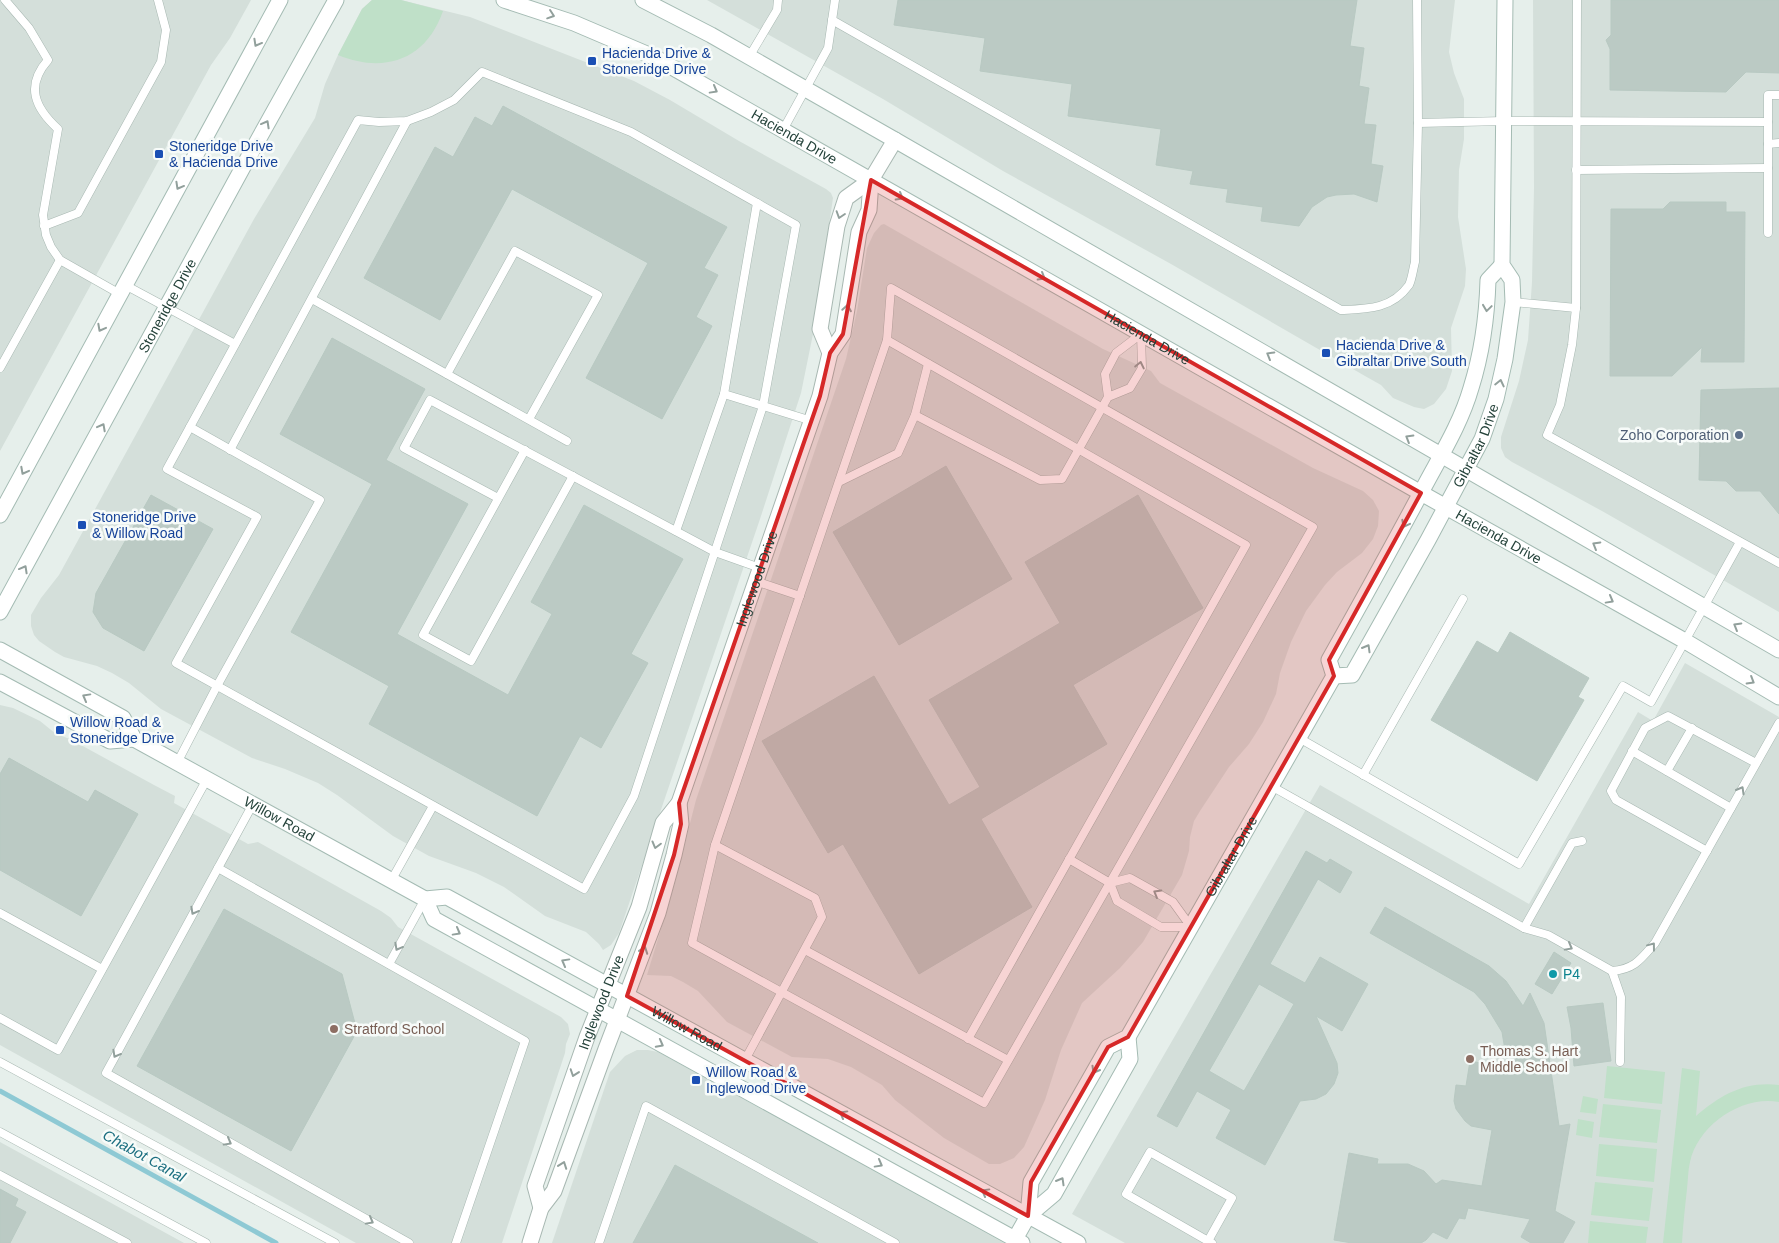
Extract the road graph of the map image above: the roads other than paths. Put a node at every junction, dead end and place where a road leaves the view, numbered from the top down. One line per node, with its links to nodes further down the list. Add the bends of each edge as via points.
1 (5, 0): 29 (lane, via 48,60 38,75 35,96 45,118 58,129 43,215)
2 (158, 0): 29 (lane, via 166,30 161,62 78,213)
3 (280, 0): 33 (street, one-way to 33)
4 (336, 0): 36 (street, Stoneridge Drive, one-way to 4)
5 (504, 0): 21 (street, Hacienda Drive, one-way to 21, via 574,23 656,58)
6 (643, 0): 13 (street)
7 (778, 0): 13 (lane, via 777,10)
8 (835, 0): 12 (lane)
9 (1417, 0): 20 (lane)
10 (1505, 0): 17 (street, Gibraltar Drive)
11 (1576, 0): 18 (lane)
12 (832, 20): 14 (lane, via 828,48); 20 (lane, via 1342,310 1370,309 1393,300 1410,284 1414,262)
13 (749, 56): 14 (street)
14 (806, 89): 21 (lane); 22 (street)
15 (1779, 95): 19 (lane, via 1768,95)
16 (407, 121): 28 (lane, via 454,100 482,72 631,132); 34 (lane); 40 (lane, via 358,120)
17 (1504, 121): 18 (lane); 20 (lane); 32 (street, Gibraltar Drive)
18 (1576, 121): 19 (lane); 26 (lane)
19 (1768, 122): 23 (lane)
20 (1418, 123)
21 (783, 130): 27 (street, Hacienda Drive)
22 (894, 140): 27 (street, Inglewood Drive); 57 (street, one-way to 22)
23 (1768, 144): 24 (lane); 25 (lane)
24 (1779, 144)
25 (1768, 168): 26 (lane); 30 (lane)
26 (1576, 170): 37 (lane)
27 (871, 180): 38 (street, Hacienda Drive, one-way to 38); 41 (street, Inglewood Drive, one-way to 27, via 843,334 859,232 869,210); 41 (street, Inglewood Drive, one-way to 41, via 846,198 837,226 820,329)
28 (757, 203): 45 (lane); 47 (lane, via 796,225)
29 (44, 226): 31 (lane)
30 (1768, 233)
31 (60, 260): 33 (lane); 43 (lane)
32 (1502, 265): 35 (street, Gibraltar Drive, via 1512,280); 57 (street, Gibraltar Drive, one-way to 57, via 1488,280 1480,354 1471,390)
33 (122, 290): 36 (lane); 64 (street, one-way to 64)
34 (312, 299): 44 (lane); 54 (lane)
35 (1513, 302): 37 (lane); 58 (street, Gibraltar Drive, one-way to 35, via 1482,439 1496,399)
36 (166, 308): 40 (lane); 73 (street, Stoneridge Drive, one-way to 36)
37 (1576, 308): 66 (lane, via 1560,405 1547,435)
38 (1142, 334): 46 (lane, via 1116,353 1106,374); 46 (lane, one-way to 38, via 1130,388 1142,368); 61 (street, Hacienda Drive)
39 (887, 340): 42 (lane); 48 (lane, via 891,288); 60 (lane)
40 (235, 344): 52 (lane)
41 (830, 353): 51 (street, Inglewood Drive)
42 (928, 364): 49 (lane); 56 (lane)
43 (0, 368)
44 (447, 374): 50 (lane); 50 (lane, via 515,251 598,295)
45 (724, 394): 47 (lane); 65 (lane)
46 (1108, 397): 48 (lane)
47 (763, 406): 51 (lane); 67 (lane)
48 (1102, 408): 56 (lane); 102 (lane, via 1313,527)
49 (915, 415): 56 (lane, via 1040,480 1062,479); 60 (lane, via 898,453)
50 (529, 419): 53 (lane)
51 (812, 421): 69 (street, Inglewood Drive)
52 (190, 427): 54 (lane); 79 (lane, via 167,469 257,517 176,663)
53 (567, 441)
54 (230, 450): 79 (lane, via 320,500)
55 (525, 450): 59 (lane); 62 (lane); 62 (lane, via 430,400 404,448)
56 (1079, 450): 99 (lane, via 1246,545)
57 (1441, 456): 58 (street); 61 (street, Gibraltar Drive)
58 (1465, 470): 63 (street, Gibraltar Drive); 72 (street, one-way to 58)
59 (573, 476): 62 (lane, via 471,661 424,635); 65 (lane)
60 (839, 482): 70 (lane)
61 (1421, 493): 63 (street, Hacienda Drive); 77 (street, Gibraltar Drive, one-way to 77, via 1329,660)
62 (498, 498)
63 (1446, 507): 74 (street, Hacienda Drive, one-way to 74); 77 (street, Gibraltar Drive, one-way to 63, via 1352,675)
64 (0, 515)
65 (676, 531): 67 (lane)
66 (1740, 542): 68 (lane); 72 (lane)
67 (715, 552): 69 (lane); 94 (lane, via 634,796 584,889)
68 (1779, 563)
69 (758, 574): 70 (lane); 92 (street, Inglewood Drive)
70 (800, 596): 97 (lane)
71 (1463, 599): 89 (lane)
72 (1704, 607): 74 (lane); 76 (street, one-way to 72)
73 (0, 612)
74 (1685, 641): 80 (street, Hacienda Drive, one-way to 80); 89 (lane, via 1651,702 1623,686 1519,864)
75 (0, 650): 84 (street, one-way to 75, via 124,718)
76 (1779, 650)
77 (1334, 676): 83 (street, Gibraltar Drive)
78 (0, 682): 84 (street, via 110,741)
79 (217, 686): 86 (lane); 94 (lane)
80 (1779, 697)
81 (1779, 723): 87 (lane)
82 (1692, 728): 85 (lane, via 1668,716 1645,728); 87 (lane); 88 (lane)
83 (1299, 738): 89 (lane); 91 (street, Gibraltar Drive)
84 (134, 739): 86 (street, Willow Road)
85 (1632, 751): 88 (lane); 98 (lane, via 1611,791 1616,800)
86 (177, 763): 90 (street, Willow Road)
87 (1756, 764): 95 (lane, one-way to 87)
88 (1667, 771): 95 (lane)
89 (1363, 775)
90 (207, 779): 93 (street, Willow Road); 109 (lane)
91 (1271, 786): 105 (street, Gibraltar Drive); 106 (lane)
92 (679, 803): 111 (street, Inglewood Drive, one-way to 111, via 663,822 639,907); 113 (street, Inglewood Drive, one-way to 92, via 658,913 674,855 681,824)
93 (253, 804): 100 (lane); 101 (street, Willow Road)
94 (433, 806): 101 (lane)
95 (1731, 808): 98 (lane)
96 (1582, 841): 106 (lane, via 1572,843)
97 (715, 845): 107 (lane, via 815,898 822,917); 112 (lane, via 692,943)
98 (1707, 851): 110 (lane, one-way to 98, via 1624,970 1638,963 1655,944)
99 (1069, 859): 102 (lane); 118 (lane)
100 (218, 868): 108 (lane); 132 (lane, one-way to 132, via 106,1073)
101 (391, 881): 103 (street, Willow Road)
102 (1110, 883): 105 (lane, via 1117,901 1161,927); 105 (lane, one-way to 102, via 1173,902 1130,878); 120 (lane)
103 (425, 899): 108 (lane, one-way to 108); 111 (street, Willow Road, one-way to 103, via 447,897); 114 (street, Willow Road, one-way to 114, via 434,919)
104 (0, 914): 109 (lane)
105 (1191, 927): 117 (street, Gibraltar Drive)
106 (1524, 928): 110 (lane, one-way to 110, via 1548,935)
107 (805, 950): 112 (lane); 118 (lane)
108 (389, 964): 133 (lane, via 525,1041)
109 (102, 969): 115 (lane, via 58,1050)
110 (1612, 971): 122 (lane, via 1622,997)
111 (608, 986): 113 (street, Willow Road); 114 (street, Inglewood Drive)
112 (783, 992): 119 (lane); 120 (lane, via 984,1103)
113 (627, 996): 116 (street, Inglewood Drive); 119 (street, Willow Road)
114 (598, 1011): 116 (street, Willow Road); 125 (street, Inglewood Drive, one-way to 125, via 535,1186)
115 (0, 1018)
116 (617, 1021): 125 (street, Inglewood Drive, one-way to 116, via 554,1191); 127 (street, Willow Road, one-way to 127)
117 (1128, 1037): 126 (street, one-way to 117, via 1054,1194 1130,1059); 126 (street, one-way to 126, via 1108,1047 1036,1173)
118 (968, 1039): 120 (lane)
119 (745, 1060): 126 (street, Willow Road, one-way to 119)
120 (1008, 1060)
121 (0, 1062): 131 (lane)
122 (1620, 1062)
123 (0, 1132): 130 (lane)
124 (0, 1175): 129 (lane)
125 (542, 1208): 134 (street, Inglewood Drive)
126 (1028, 1216): 127 (street); 137 (street, Willow Road)
127 (1016, 1242)
128 (1210, 1242): 128 (lane, via 1232,1198 1150,1152 1126,1194)
129 (127, 1243)
130 (206, 1243)
131 (335, 1243)
132 (409, 1243)
133 (456, 1243)
134 (530, 1243)
135 (599, 1243): 136 (lane, via 646,1106)
136 (895, 1243)
137 (1078, 1243)

